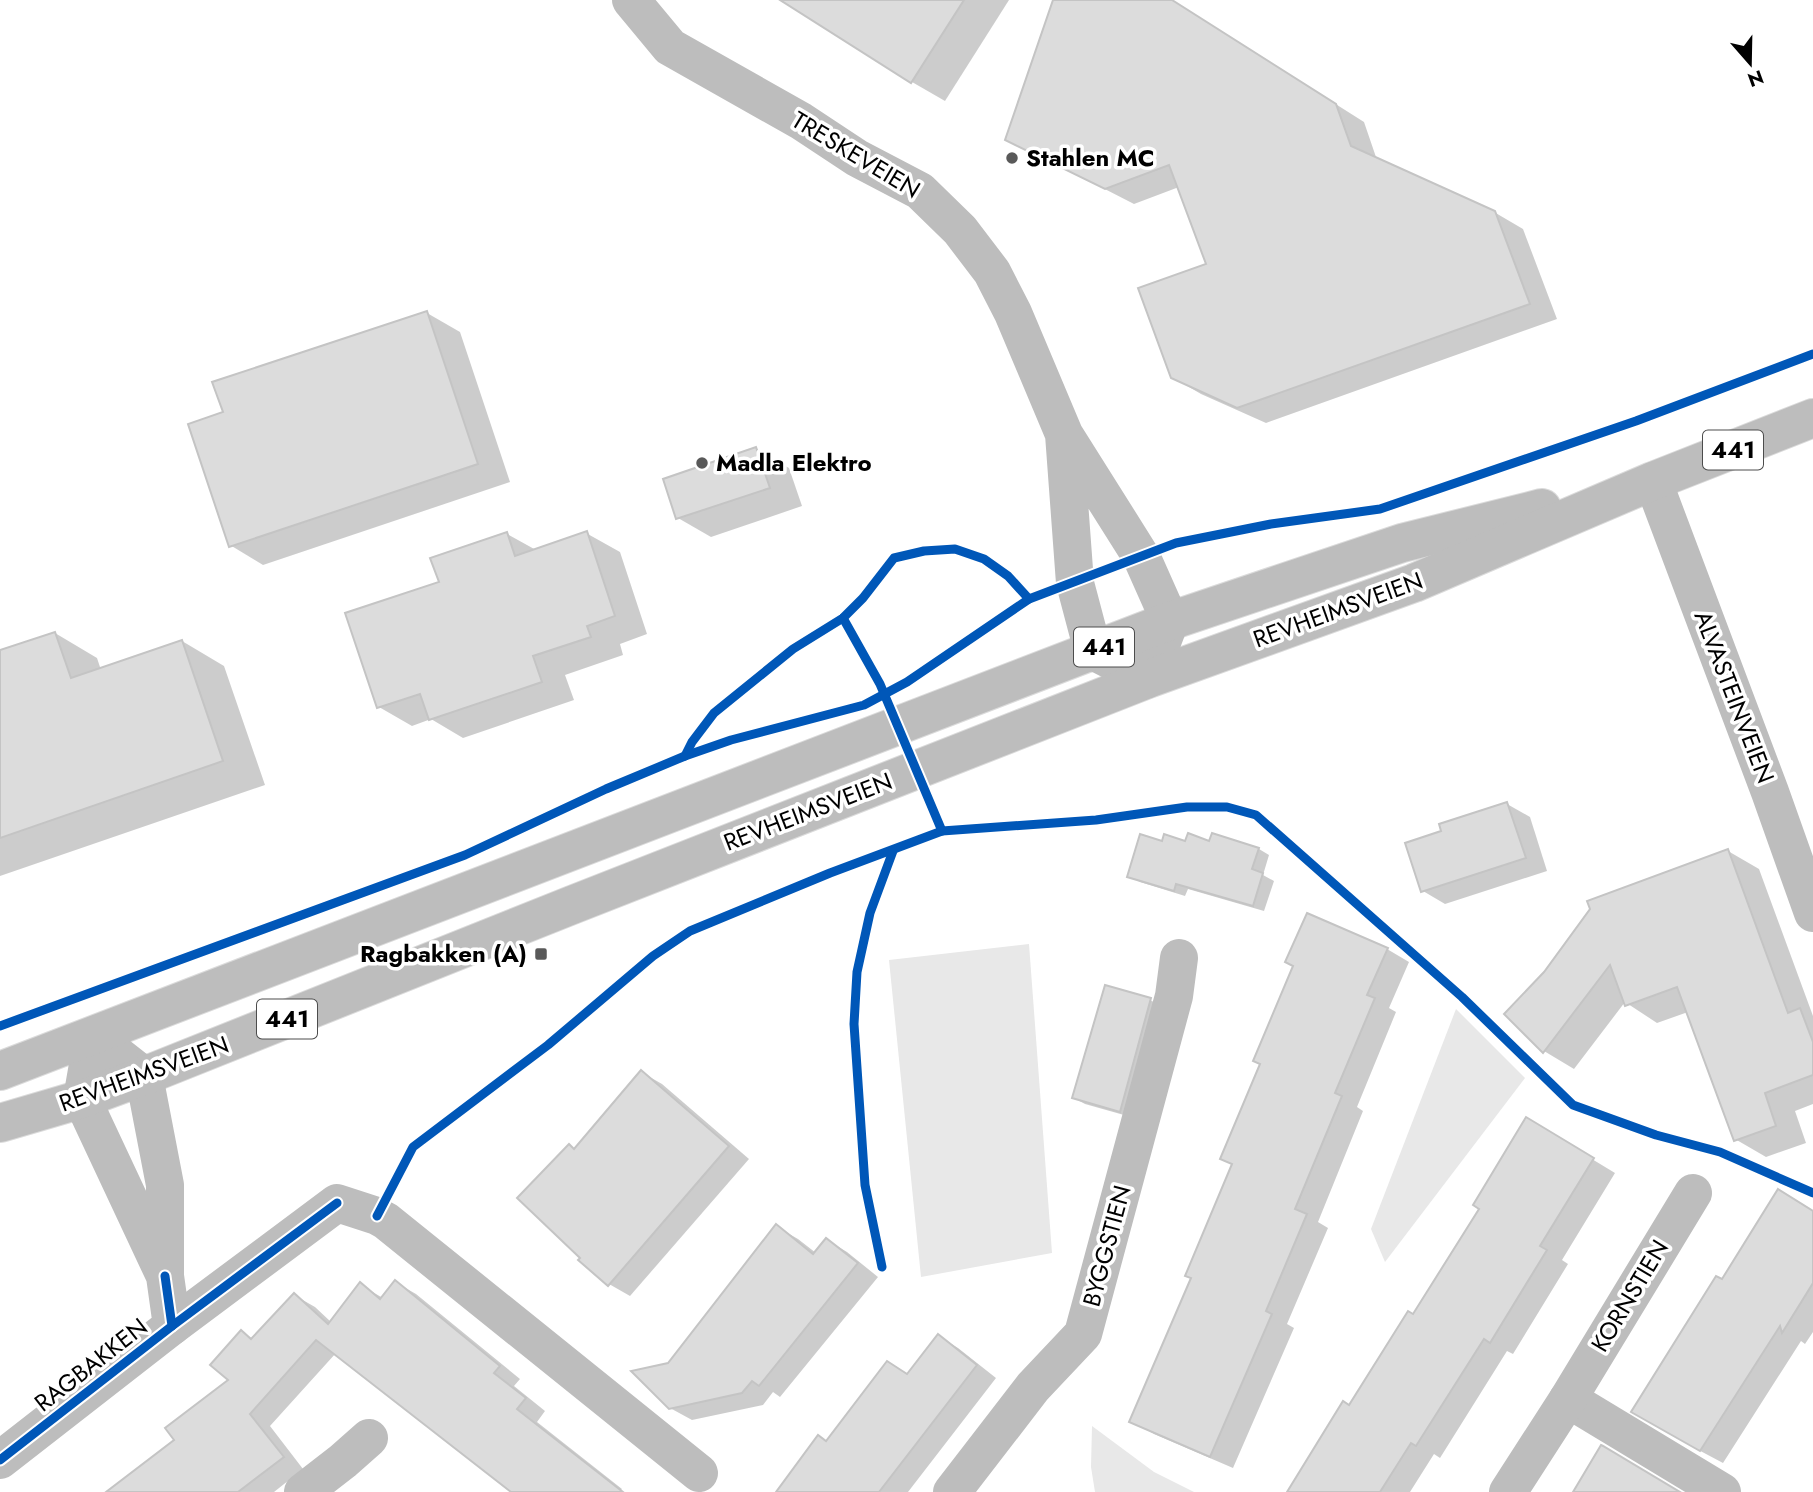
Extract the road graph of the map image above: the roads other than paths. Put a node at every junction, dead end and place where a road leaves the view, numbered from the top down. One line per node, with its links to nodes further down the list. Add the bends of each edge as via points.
1 (631, 0): 3 (street, TRESKEVEIEN, via 670,47 920,191 960,230 992,272 1013,313)
2 (1813, 418): 4 (street, REVHEIMSVEIEN / 441)
3 (1064, 434): 5 (street, TRESKEVEIEN, via 1142,558); 6 (street, TRESKEVEIEN, via 1074,583)
4 (1653, 481): 5 (street, REVHEIMSVEIEN / 441, via 1402,543); 7 (street, REVHEIMSVEIEN / 441, via 1414,583); 8 (street, ALVASTEINVEIEN)
5 (1170, 621): 6 (street, REVHEIMSVEIEN / 441); 7 (street)
6 (1093, 651): 7 (street); 10 (street, REVHEIMSVEIEN / 441)
7 (1148, 679): 12 (street, REVHEIMSVEIEN / 441)
8 (1813, 914)
9 (1179, 958): 23 (street, BYGGSTIEN, via 1174,996 1083,1334 1033,1387)
10 (93, 1036): 11 (street, REVHEIMSVEIEN / 441); 12 (street); 13 (street)
11 (0, 1072)
12 (144, 1076): 13 (street, REVHEIMSVEIEN / 441); 16 (street, RAGBAKKEN, via 165,1185)
13 (82, 1099): 14 (street, REVHEIMSVEIEN / 441); 16 (street, RAGBAKKEN)
14 (0, 1124)
15 (1693, 1193): 18 (street, KORNSTIEN)
16 (165, 1276): 17 (street, RAGBAKKEN)
17 (172, 1325): 20 (street, RAGBAKKEN); 21 (street, RAGBAKKEN, via 337,1203 386,1222)
18 (1568, 1399): 24 (street, KORNSTIEN); 25 (street)
19 (369, 1438): 22 (street)
20 (0, 1460)
21 (699, 1473)
22 (303, 1492)
23 (953, 1492)
24 (1508, 1492)
25 (1722, 1492)

